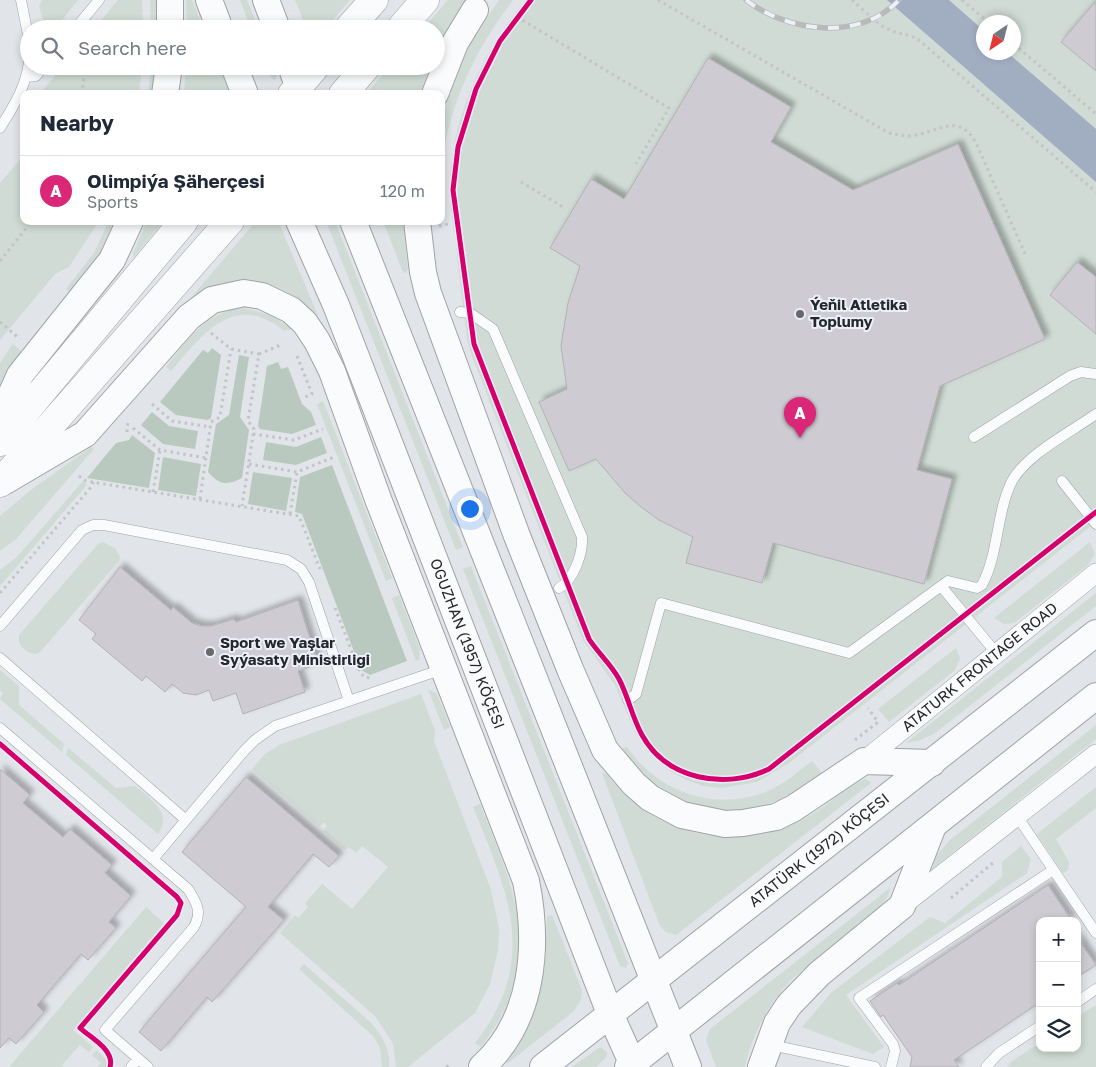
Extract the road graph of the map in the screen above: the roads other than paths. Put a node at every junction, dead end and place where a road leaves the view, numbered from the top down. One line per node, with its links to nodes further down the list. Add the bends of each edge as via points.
1 (21, 0): 9 (lane)
2 (99, 0): 10 (lane)
3 (170, 0): 11 (main road)
4 (209, 0): 12 (main road)
5 (266, 0): 13 (main road)
6 (374, 0): 14 (main road)
7 (425, 0): 15 (main road)
8 (479, 5): 16 (main road, via 455,43)
9 (25, 20)
10 (82, 20)
11 (170, 20)
12 (217, 20)
13 (274, 20)
14 (356, 20)
15 (408, 20)
16 (445, 68)
17 (37, 75): 23 (lane)
18 (168, 75): 26 (main road)
19 (238, 75): 27 (main road)
20 (307, 75): 24 (main road)
21 (359, 75): 28 (main road)
22 (442, 75): 29 (main road)
23 (27, 77): 25 (lane)
24 (296, 85)
25 (21, 90)
26 (166, 90)
27 (243, 90)
28 (346, 90)
29 (437, 90)
30 (20, 92): 31 (lane)
31 (0, 128)
32 (128, 225): 42 (main road, via 112,260 20,375)
33 (181, 225): 44 (main road)
34 (226, 225): 46 (main road)
35 (300, 225): 50 (main road, OGUZHAN (1957) KÖÇESI, via 336,305)
36 (355, 225): 47 (main road)
37 (417, 225): 41 (main road, via 428,293)
38 (460, 312): 53 (lane, via 470,313 493,330 582,536 570,578)
39 (1096, 374): 43 (lane, via 1081,372 1070,376)
40 (1096, 414): 52 (lane, via 1029,461 1016,475 1008,491 982,585 977,588 948,581)
41 (472, 416): 47 (main road); 59 (main road)
42 (0, 419)
43 (974, 437)
44 (0, 442)
45 (1062, 481): 49 (lane)
46 (0, 483): 48 (main road, via 86,434 201,306 226,295 244,293 262,296 291,310 317,341 332,371)
47 (459, 489): 54 (main road)
48 (378, 499): 50 (main road); 60 (main road)
49 (1096, 524)
50 (438, 568): 62 (main road, OGUZHAN (1957) KÖÇESI)
51 (1096, 573): 57 (street, ATATURK FRONTAGE ROAD)
52 (941, 586): 57 (lane); 63 (lane, via 848,653 661,603 640,683 636,694)
53 (559, 588)
54 (500, 594): 59 (main road); 77 (main road)
55 (0, 626): 64 (lane, via 82,530 93,525 287,560 301,569 309,582)
56 (1096, 633): 68 (main road, ATATÜRK (1972) KÖÇESI)
57 (996, 654): 67 (street, ATATURK FRONTAGE ROAD)
58 (0, 658): 71 (lane)
59 (570, 668): 67 (main road, via 605,750 616,766 650,798 682,815 725,824 776,817 812,798)
60 (444, 669): 64 (lane); 69 (main road)
61 (1096, 696): 72 (main road)
62 (488, 697): 69 (main road); 80 (main road, OGUZHAN (1957) KÖÇESI)
63 (628, 700)
64 (349, 701): 71 (lane, via 264,733 244,751)
65 (0, 728): 73 (lane)
66 (1096, 754): 70 (street)
67 (864, 761): 68 (main road)
68 (932, 763): 77 (main road, ATATÜRK (1972) KÖÇESI)
69 (484, 770): 88 (main road, via 526,881 534,941 529,979 520,1010 505,1038)
70 (1017, 816): 74 (lane); 75 (street)
71 (186, 820): 73 (lane)
72 (933, 826): 75 (main road); 82 (main road)
73 (153, 859): 84 (lane, via 188,889 199,909 194,927 105,1030)
74 (1054, 870): 76 (lane); 92 (lane, via 859,998 893,1044 895,1051)
75 (902, 906): 83 (main road, via 809,984 789,1005 777,1023)
76 (1096, 933)
77 (654, 980): 80 (main road, ATATÜRK (1972) KÖÇESI); 82 (main road)
78 (1096, 989): 79 (lane)
79 (1081, 999)
80 (611, 1016): 85 (main road, OGUZHAN (1957) KÖÇESI); 89 (main road, ATATÜRK (1972) KÖÇESI)
81 (1036, 1029): 93 (lane)
82 (674, 1031): 85 (main road); 90 (main road)
83 (764, 1055): 91 (lane)
84 (138, 1059): 86 (lane); 87 (lane)
85 (632, 1066)
86 (131, 1067)
87 (148, 1067)
88 (482, 1067)
89 (543, 1067)
90 (688, 1067)
91 (875, 1067)
92 (891, 1067)
93 (986, 1067)

